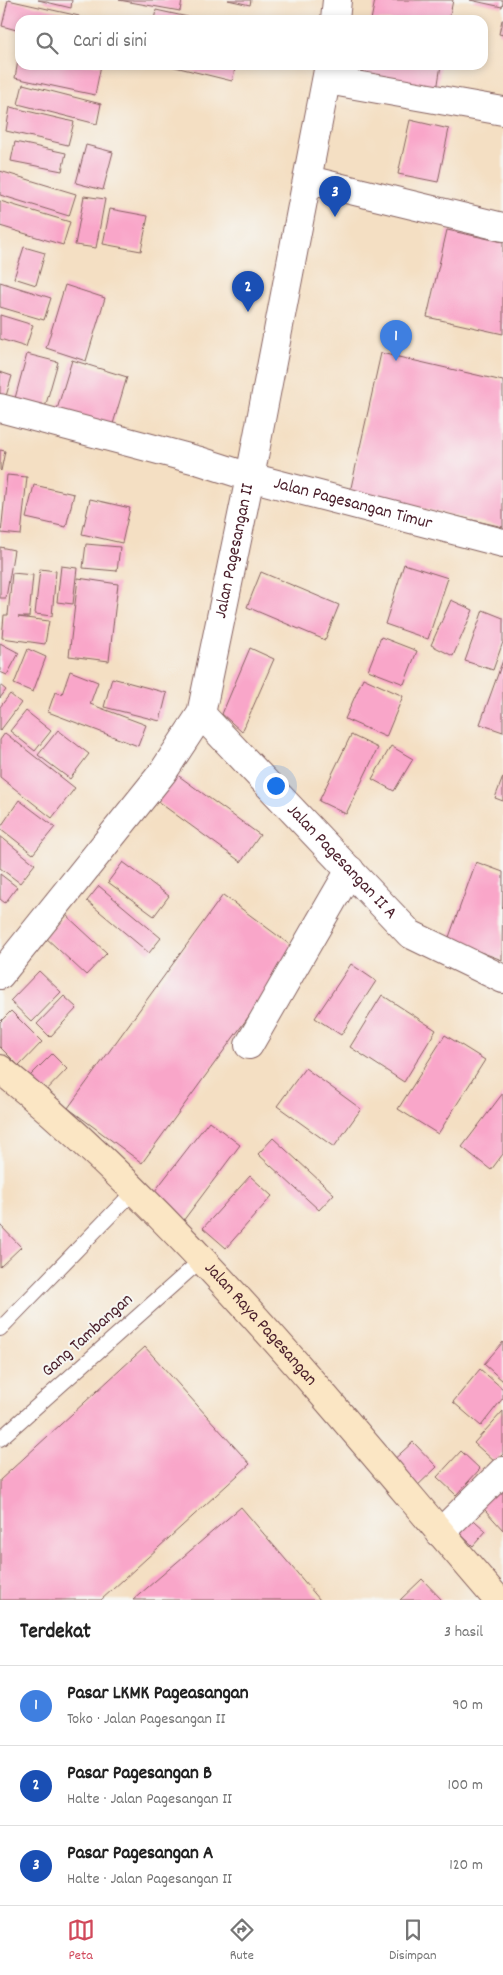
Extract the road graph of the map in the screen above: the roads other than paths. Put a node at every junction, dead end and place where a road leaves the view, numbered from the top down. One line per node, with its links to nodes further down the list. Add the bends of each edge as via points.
1 (337, 0): 2 (street)
2 (335, 15)
3 (328, 73): 4 (street); 5 (street, Jalan Pagesangan II)
4 (503, 111)
5 (309, 180): 6 (street); 8 (street, Jalan Pagesangan II)
6 (503, 227)
7 (0, 408): 8 (street, Jalan Pagesangan Timur)
8 (250, 477): 9 (street, Jalan Pagesangan Timur); 10 (street, Jalan Pagesangan II)
9 (503, 543)
10 (201, 714): 11 (street, Jalan Pagesangan II A); 12 (street, Jalan Pagesangan II, via 163,772)
11 (350, 870): 13 (street, Jalan Pagesangan II A, via 410,934); 14 (street)
12 (0, 974)
13 (503, 979)
14 (249, 1045)
15 (0, 1069): 16 (main road, Jalan Raya Pagesangan)
16 (135, 1190): 17 (main road, Jalan Raya Pagesangan); 18 (lane)
17 (201, 1260): 19 (lane, Gang Tambangan); 21 (main road, Jalan Raya Pagesangan)
18 (0, 1329)
19 (0, 1439)
20 (503, 1471): 21 (street)
21 (440, 1533): 22 (main road, Jalan Raya Pagesangan)
22 (498, 1600)

